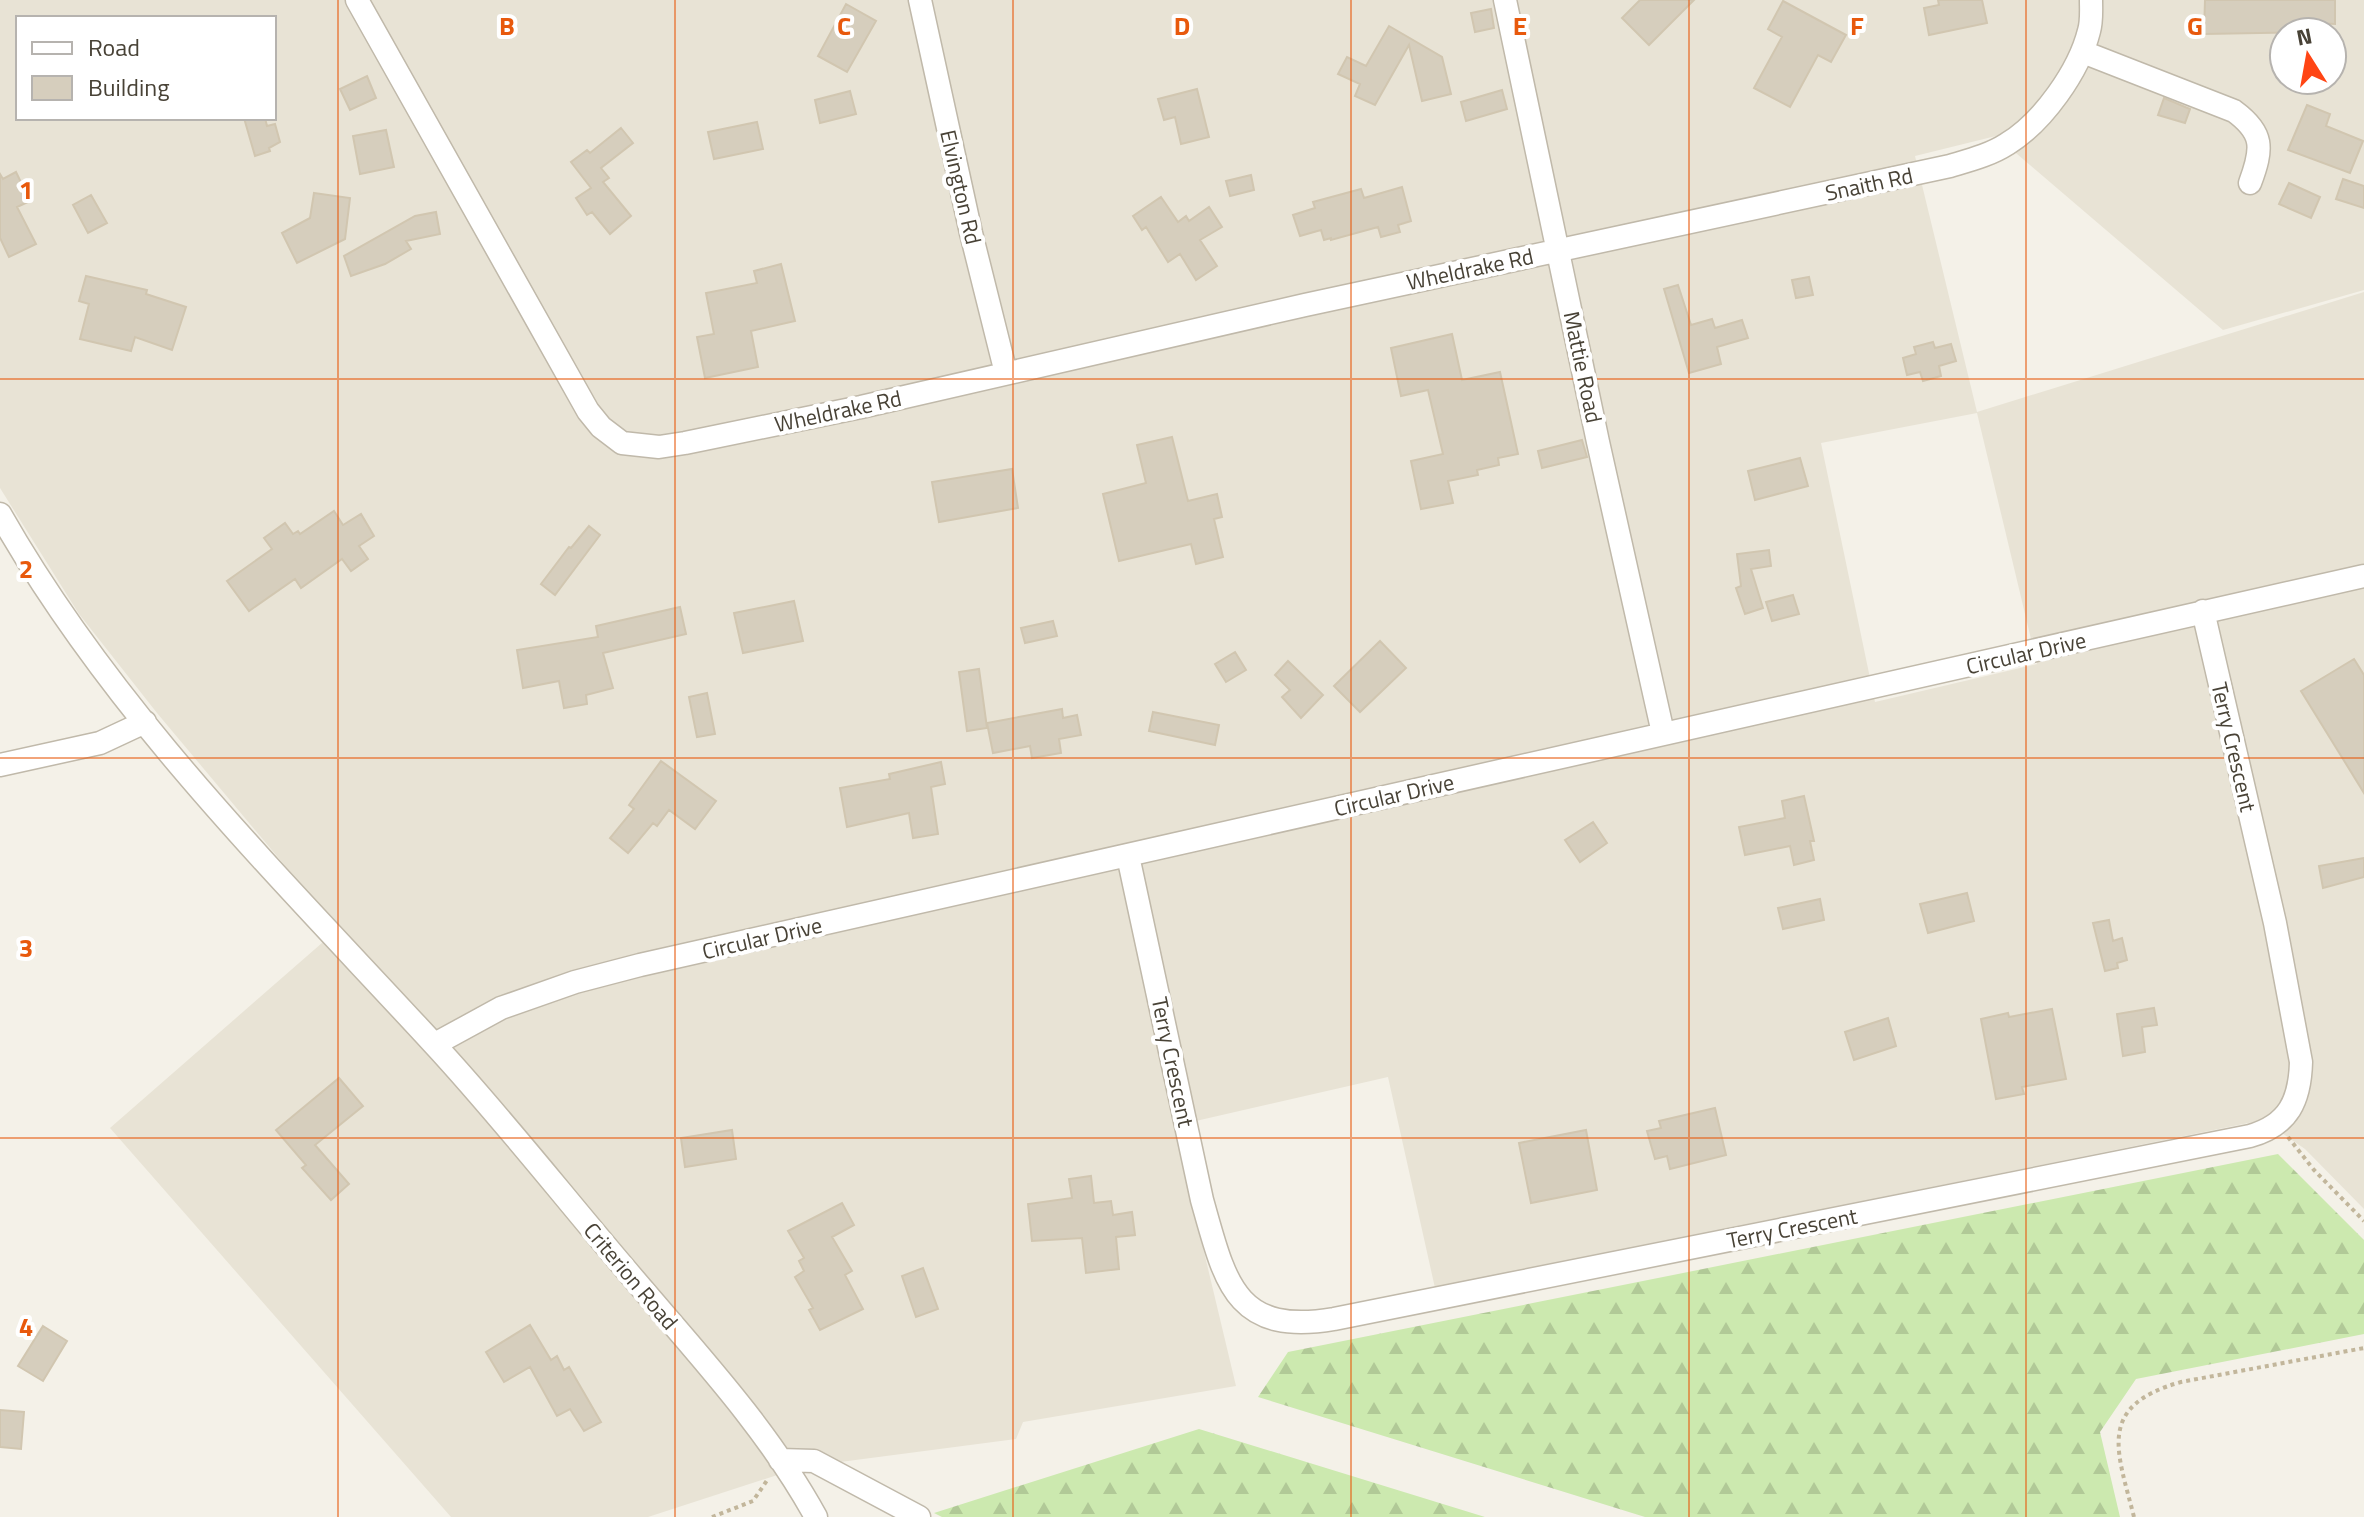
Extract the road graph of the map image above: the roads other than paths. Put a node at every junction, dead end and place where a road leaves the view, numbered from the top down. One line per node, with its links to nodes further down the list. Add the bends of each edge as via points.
1 (357, 0): 8 (street, Wheldrake Rd, via 588,411 622,443 685,443)
2 (920, 0): 8 (street, Elvington Rd)
3 (1505, 0): 7 (street, Mattie Road)
4 (2091, 0): 5 (street, Snaith Rd)
5 (2083, 52): 6 (street, via 2234,111 2252,124 2258,134 2257,164); 7 (street, Snaith Rd, via 2043,111 2018,137 1988,154)
6 (2250, 183)
7 (1558, 251): 8 (street, Wheldrake Rd); 13 (street, Mattie Road)
8 (1006, 373)
9 (0, 514): 12 (street, Criterion Road, via 69,624)
10 (2364, 576): 11 (street, Circular Drive)
11 (2203, 611): 13 (street, Circular Drive); 15 (street, Terry Crescent, via 2275,923 2301,1062 2289,1112 2279,1123 2250,1136 1291,1324 1248,1307 1216,1251)
12 (145, 722): 14 (street, via 100,743); 16 (street, Criterion Road, via 269,868)
13 (1663, 733): 15 (street, Circular Drive)
14 (0, 765)
15 (1128, 856): 16 (street, Circular Drive, via 575,982 501,1008)
16 (435, 1044): 17 (street, Criterion Road, via 758,1426)
17 (780, 1460): 18 (street, Criterion Road); 19 (street, via 814,1461)
18 (816, 1517)
19 (919, 1517)

